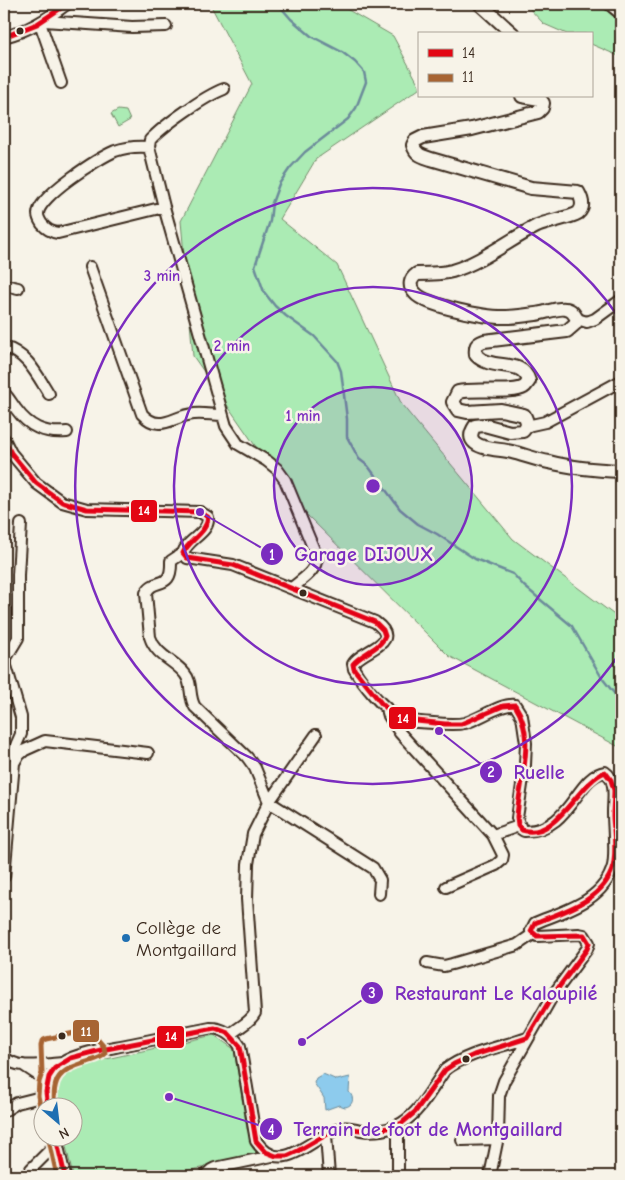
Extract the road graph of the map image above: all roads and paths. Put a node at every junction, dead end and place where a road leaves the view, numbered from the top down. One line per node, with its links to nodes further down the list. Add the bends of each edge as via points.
1 (67, 4): 5 (street)
2 (480, 4): 7 (main road)
3 (609, 4): 4 (street)
4 (621, 14)
5 (42, 22): 6 (street); 8 (street); 9 (street)
6 (166, 26)
7 (510, 32)
8 (4, 37)
9 (61, 83)
10 (224, 89): 12 (street, via 212,93 159,132 150,140)
11 (531, 98): 18 (main road, via 540,100 542,108 538,112 423,138 415,141 415,151 431,159 531,188 578,192 582,207 577,213 539,225 452,271 417,274 410,284 418,296 430,302 483,316 505,318 565,308 573,312)
12 (149, 147): 13 (street); 13 (street, via 121,149 89,165 48,197 38,214 46,229 58,234)
13 (164, 207): 23 (street)
14 (90, 267): 23 (street, via 146,419 161,424 193,414)
15 (4, 285): 16 (street)
16 (18, 288)
17 (621, 300): 18 (street, via 594,319 586,322)
18 (576, 319): 24 (main road, via 567,330 484,341 475,346 476,355 481,360 519,367 527,373 529,380 524,387 514,390 458,392 453,402 458,410 501,410 524,415)
19 (4, 348): 22 (street, via 27,360)
20 (621, 381): 24 (street, via 545,422)
21 (4, 393): 25 (street, via 22,417 36,428 55,433)
22 (49, 394)
23 (222, 416): 30 (street, via 238,444 267,461 285,480 316,557 312,571)
24 (527, 426): 27 (main road, via 523,431 510,432 484,425 475,426 471,437 482,446 549,462)
25 (67, 432)
26 (4, 439): 29 (street, via 11,453 36,482 62,502 87,509 204,514 208,517 207,525)
27 (621, 470)
28 (21, 524): 34 (street, via 18,638 6,658 21,717 21,734 13,752)
29 (183, 553): 30 (street, via 190,558 233,564); 35 (street, via 171,561 172,573 168,578 151,586 146,593 150,637 156,650 187,675 190,699 195,707 256,768)
30 (292, 588): 31 (street, via 383,628 385,637 382,643 353,664 357,674)
31 (388, 710): 36 (street, via 410,721 444,724 464,723 504,705 515,705 522,716 526,743 517,818); 37 (street, via 400,734)
32 (316, 735): 35 (street)
33 (148, 753): 34 (street, via 45,741 25,750)
34 (17, 758): 38 (street)
35 (269, 802): 40 (street, via 374,868 380,880); 43 (street, via 253,834 248,864 247,900 255,1013 250,1022)
36 (519, 826): 37 (street); 41 (street, via 524,831 542,829 561,817 597,774 604,772 611,778 613,864 609,877 594,896 535,923 531,930)
37 (493, 835): 39 (street, via 503,855 502,860)
38 (4, 877)
39 (446, 887)
40 (379, 894)
41 (533, 934): 42 (street, via 517,945 452,964); 44 (street, via 579,934 584,935 589,943)
42 (427, 963)
43 (230, 1034): 46 (street, via 210,1028 75,1056); 57 (street, via 242,1053 256,1141)
44 (527, 1038): 51 (street, via 451,1065 414,1114); 53 (street, via 501,1088)
45 (4, 1057): 47 (street)
46 (62, 1063): 47 (street); 48 (street, via 54,1068)
47 (23, 1066): 48 (street)
48 (46, 1083): 49 (street)
49 (45, 1096): 50 (street, via 17,1103)
50 (4, 1111)
51 (398, 1125): 52 (street, via 371,1130 344,1127); 58 (street)
52 (326, 1135): 57 (street, via 290,1155); 62 (street)
53 (498, 1139): 54 (street); 63 (street)
54 (462, 1140)
55 (49, 1148): 59 (street)
56 (58, 1148): 60 (street)
57 (272, 1156): 61 (street, via 215,1168)
58 (398, 1169)
59 (27, 1176)
60 (66, 1176)
61 (206, 1176)
62 (329, 1176)
63 (490, 1176)

